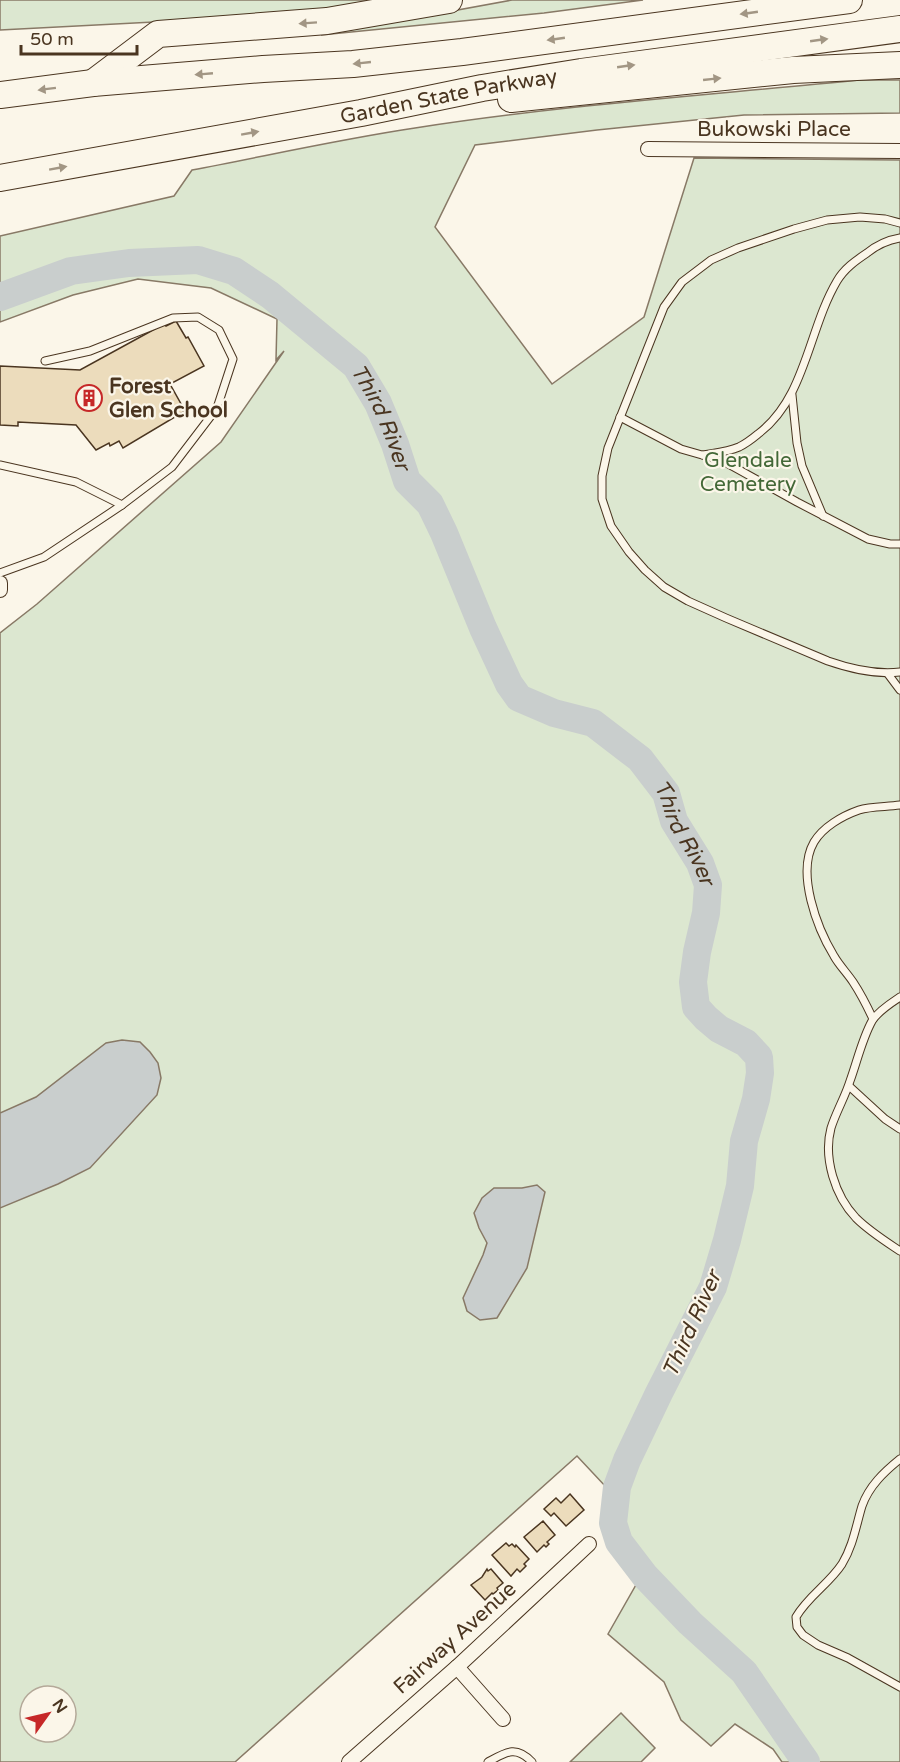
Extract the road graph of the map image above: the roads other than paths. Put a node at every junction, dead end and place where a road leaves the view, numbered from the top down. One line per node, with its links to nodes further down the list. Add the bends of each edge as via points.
1 (448, 0): 5 (highway, one-way to 5, via 327,21 158,34)
2 (849, 0): 5 (highway, Garden State Parkway, one-way to 5, via 364,63)
3 (900, 29): 7 (highway, Garden State Parkway, one-way to 3, via 581,72)
4 (900, 65): 7 (highway, one-way to 4, via 793,70)
5 (93, 83): 6 (highway, Garden State Parkway, one-way to 6)
6 (0, 95)
7 (362, 113): 10 (highway, Garden State Parkway, one-way to 7)
8 (648, 149): 9 (street, Bukowski Place)
9 (900, 151)
10 (0, 178)
11 (900, 223): 15 (lane, via 885,219 827,220 738,248 695,271 681,282 664,308)
12 (900, 238): 14 (lane, via 889,239 872,249 850,264 838,279)
13 (45, 361): 18 (lane, via 90,351 173,318 198,316 219,330 233,359 217,408 172,467)
14 (792, 395): 16 (lane, via 762,431 740,447); 19 (lane, via 796,443)
15 (620, 417): 16 (lane, via 681,449); 25 (lane, via 606,457 602,499 612,526 645,570 688,601 736,622 828,661)
16 (703, 455): 19 (lane, via 723,461)
17 (0, 465): 18 (lane, via 76,482)
18 (122, 505): 21 (lane, via 44,557)
19 (823, 516): 20 (lane, via 868,539)
20 (900, 544)
21 (0, 573)
22 (0, 583): 23 (street)
23 (0, 590)
24 (900, 672): 25 (lane)
25 (888, 674): 26 (lane)
26 (900, 690)
27 (900, 805): 29 (lane, via 861,810 842,817 820,834 807,866 807,882 820,930)
28 (900, 997): 29 (lane)
29 (873, 1019): 30 (lane)
30 (849, 1086): 31 (lane); 32 (lane, via 831,1130 828,1150 833,1178 855,1216)
31 (900, 1129)
32 (900, 1251)
33 (900, 1459): 36 (lane, via 872,1486 840,1567 796,1617 803,1635)
34 (589, 1544): 35 (street, Fairway Avenue)
35 (457, 1667): 37 (street); 38 (street, Fairway Avenue)
36 (900, 1687)
37 (503, 1719)
38 (349, 1762)
39 (488, 1762): 40 (lane, via 509,1751 524,1753)
40 (532, 1762)

